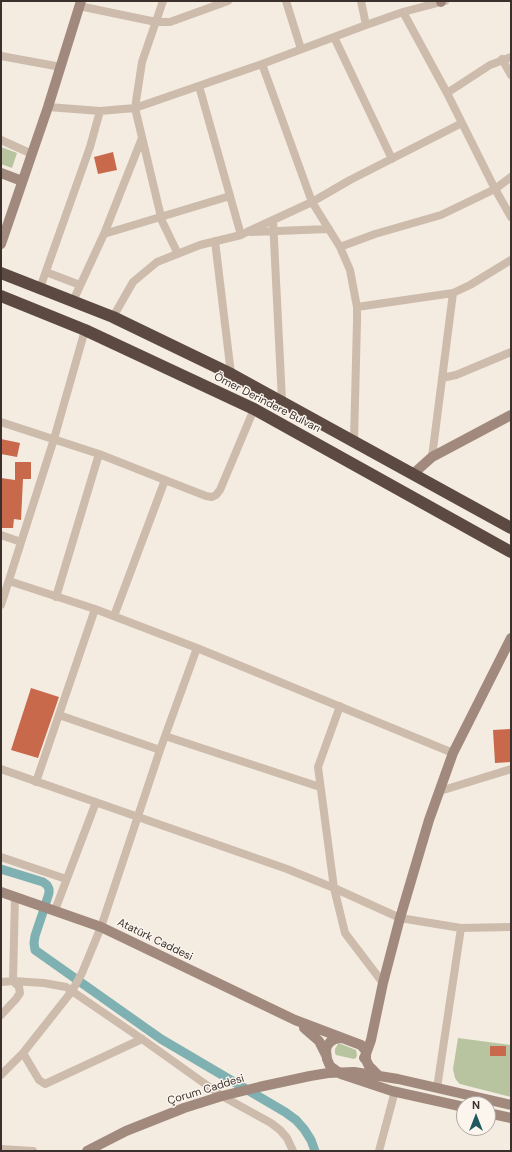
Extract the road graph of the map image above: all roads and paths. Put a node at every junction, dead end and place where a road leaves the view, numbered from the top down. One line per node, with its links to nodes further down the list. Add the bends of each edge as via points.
1 (163, 1): 8 (street)
2 (228, 1): 8 (street, via 170,22)
3 (286, 1): 11 (street)
4 (361, 1): 9 (street)
5 (442, 1): 7 (street)
6 (80, 4): 8 (street); 16 (street)
7 (403, 12): 9 (street); 19 (street)
8 (156, 22): 21 (street, via 142,62)
9 (366, 25): 10 (street)
10 (334, 37): 11 (street); 27 (street)
11 (301, 49): 15 (street)
12 (1, 56): 16 (street)
13 (511, 57): 14 (street)
14 (502, 60): 17 (street); 19 (street)
15 (262, 64): 18 (street); 33 (street)
16 (61, 68): 20 (street)
17 (511, 75)
18 (199, 86): 21 (street); 32 (street)
19 (446, 93): 23 (street)
20 (48, 107): 22 (street); 26 (street)
21 (135, 108): 22 (street); 24 (street)
22 (100, 111): 47 (street)
23 (462, 123): 27 (street); 31 (street)
24 (142, 138): 34 (street); 40 (street)
25 (1, 140): 26 (street)
26 (32, 154): 30 (street)
27 (392, 159): 33 (street)
28 (1, 173): 30 (street)
29 (511, 177): 31 (street)
30 (22, 181): 42 (street)
31 (495, 189): 35 (street); 43 (street, via 441,215)
32 (230, 196): 34 (street); 39 (street)
33 (312, 202): 36 (street); 37 (street)
34 (161, 216): 40 (street); 44 (street)
35 (511, 217)
36 (273, 220): 38 (street); 39 (street)
37 (329, 229): 38 (street); 43 (street)
38 (274, 231): 39 (street); 59 (street)
39 (244, 233): 41 (street)
40 (104, 234): 48 (street)
41 (215, 241): 44 (street); 57 (street)
42 (1, 244)
43 (340, 247): 53 (street, via 350,270)
44 (178, 254): 54 (street, via 157,262 133,282)
45 (511, 260): 50 (street)
46 (3, 272): 49 (highway, Ömer Derindere Bulvarı)
47 (46, 272): 48 (street); 49 (street)
48 (80, 284): 52 (street)
49 (40, 288): 52 (highway, Ömer Derindere Bulvarı)
50 (452, 293): 53 (street); 58 (street)
51 (1, 296): 55 (highway, Ömer Derindere Bulvarı)
52 (73, 301): 54 (highway, Ömer Derindere Bulvarı)
53 (357, 307): 64 (street)
54 (113, 317): 57 (highway, Ömer Derindere Bulvarı)
55 (85, 330): 60 (highway, Ömer Derindere Bulvarı); 63 (street)
56 (511, 352): 58 (street, via 456,375)
57 (231, 374): 59 (highway, Ömer Derindere Bulvarı)
58 (442, 378): 66 (street)
59 (282, 401): 64 (highway, Ömer Derindere Bulvarı)
60 (254, 409): 68 (street, via 218,494 206,496); 72 (highway, Ömer Derindere Bulvarı)
61 (511, 415): 66 (street)
62 (1, 422): 63 (street)
63 (54, 439): 65 (street); 71 (street)
64 (354, 441): 67 (highway, Ömer Derindere Bulvarı)
65 (99, 454): 68 (street); 74 (street)
66 (432, 457): 67 (street)
67 (413, 474): 69 (highway, Ömer Derindere Bulvarı)
68 (165, 480): 77 (street)
69 (511, 528)
70 (1, 535): 71 (street)
71 (21, 542): 73 (street)
72 (511, 552)
73 (9, 580): 74 (street); 75 (street)
74 (56, 597): 76 (street)
75 (1, 605)
76 (95, 609): 77 (street); 81 (street)
77 (114, 616): 79 (street)
78 (511, 638): 84 (street)
79 (197, 648): 80 (street); 82 (street)
80 (340, 706): 84 (street); 88 (street, via 318,767)
81 (59, 715): 83 (street); 87 (street)
82 (165, 736): 83 (street); 88 (street)
83 (160, 750): 91 (street)
84 (453, 753): 89 (street)
85 (511, 769): 89 (street)
86 (1, 770): 87 (street)
87 (36, 782): 90 (street)
88 (320, 787): 94 (street)
89 (440, 791): 98 (street)
90 (96, 802): 91 (street); 93 (street)
91 (138, 816): 94 (street); 99 (street)
92 (1, 857): 93 (street)
93 (66, 879): 97 (street)
94 (334, 888): 98 (street); 104 (street, via 345,933)
95 (1, 892): 96 (street, Atatürk Caddesi)
96 (15, 896): 97 (street, Atatürk Caddesi); 102 (street)
97 (55, 910): 99 (street, Atatürk Caddesi)
98 (400, 918): 101 (street); 104 (street)
99 (101, 927): 105 (street); 107 (street, Atatürk Caddesi)
100 (511, 927): 101 (street)
101 (461, 928): 118 (street)
102 (13, 981): 103 (street); 105 (street, via 54,984); 106 (street, via 20,993)
103 (1, 982)
104 (383, 983): 110 (street, via 371,1040)
105 (72, 991): 109 (street); 111 (street)
106 (1, 1015)
107 (295, 1020): 108 (street); 112 (street, via 318,1039)
108 (341, 1038): 110 (street); 112 (street, via 328,1044)
109 (142, 1039): 111 (street, via 44,1084); 120 (street)
110 (364, 1050): 113 (street, via 360,1066); 117 (street, via 369,1066)
111 (23, 1054): 115 (street)
112 (327, 1057): 114 (street, via 330,1066); 116 (street, via 325,1068)
113 (354, 1072): 114 (street, Çorum Caddesi); 117 (street, Çorum Caddesi)
114 (338, 1073): 116 (street, Çorum Caddesi); 119 (street, Çorum Caddesi)
115 (1, 1074)
116 (318, 1074): 120 (street, Çorum Caddesi)
117 (379, 1076): 118 (street, Çorum Caddesi)
118 (437, 1088): 122 (street, Çorum Caddesi)
119 (395, 1091): 121 (street, Çorum Caddesi); 129 (street)
120 (222, 1096): 127 (street, Çorum Caddesi, via 152,1120); 128 (street, via 271,1123 287,1138)
121 (456, 1105)
122 (511, 1105)
123 (496, 1115): 124 (street)
124 (511, 1118)
125 (1, 1149): 126 (street)
126 (33, 1151)
127 (87, 1151)
128 (293, 1151)
129 (379, 1151)

